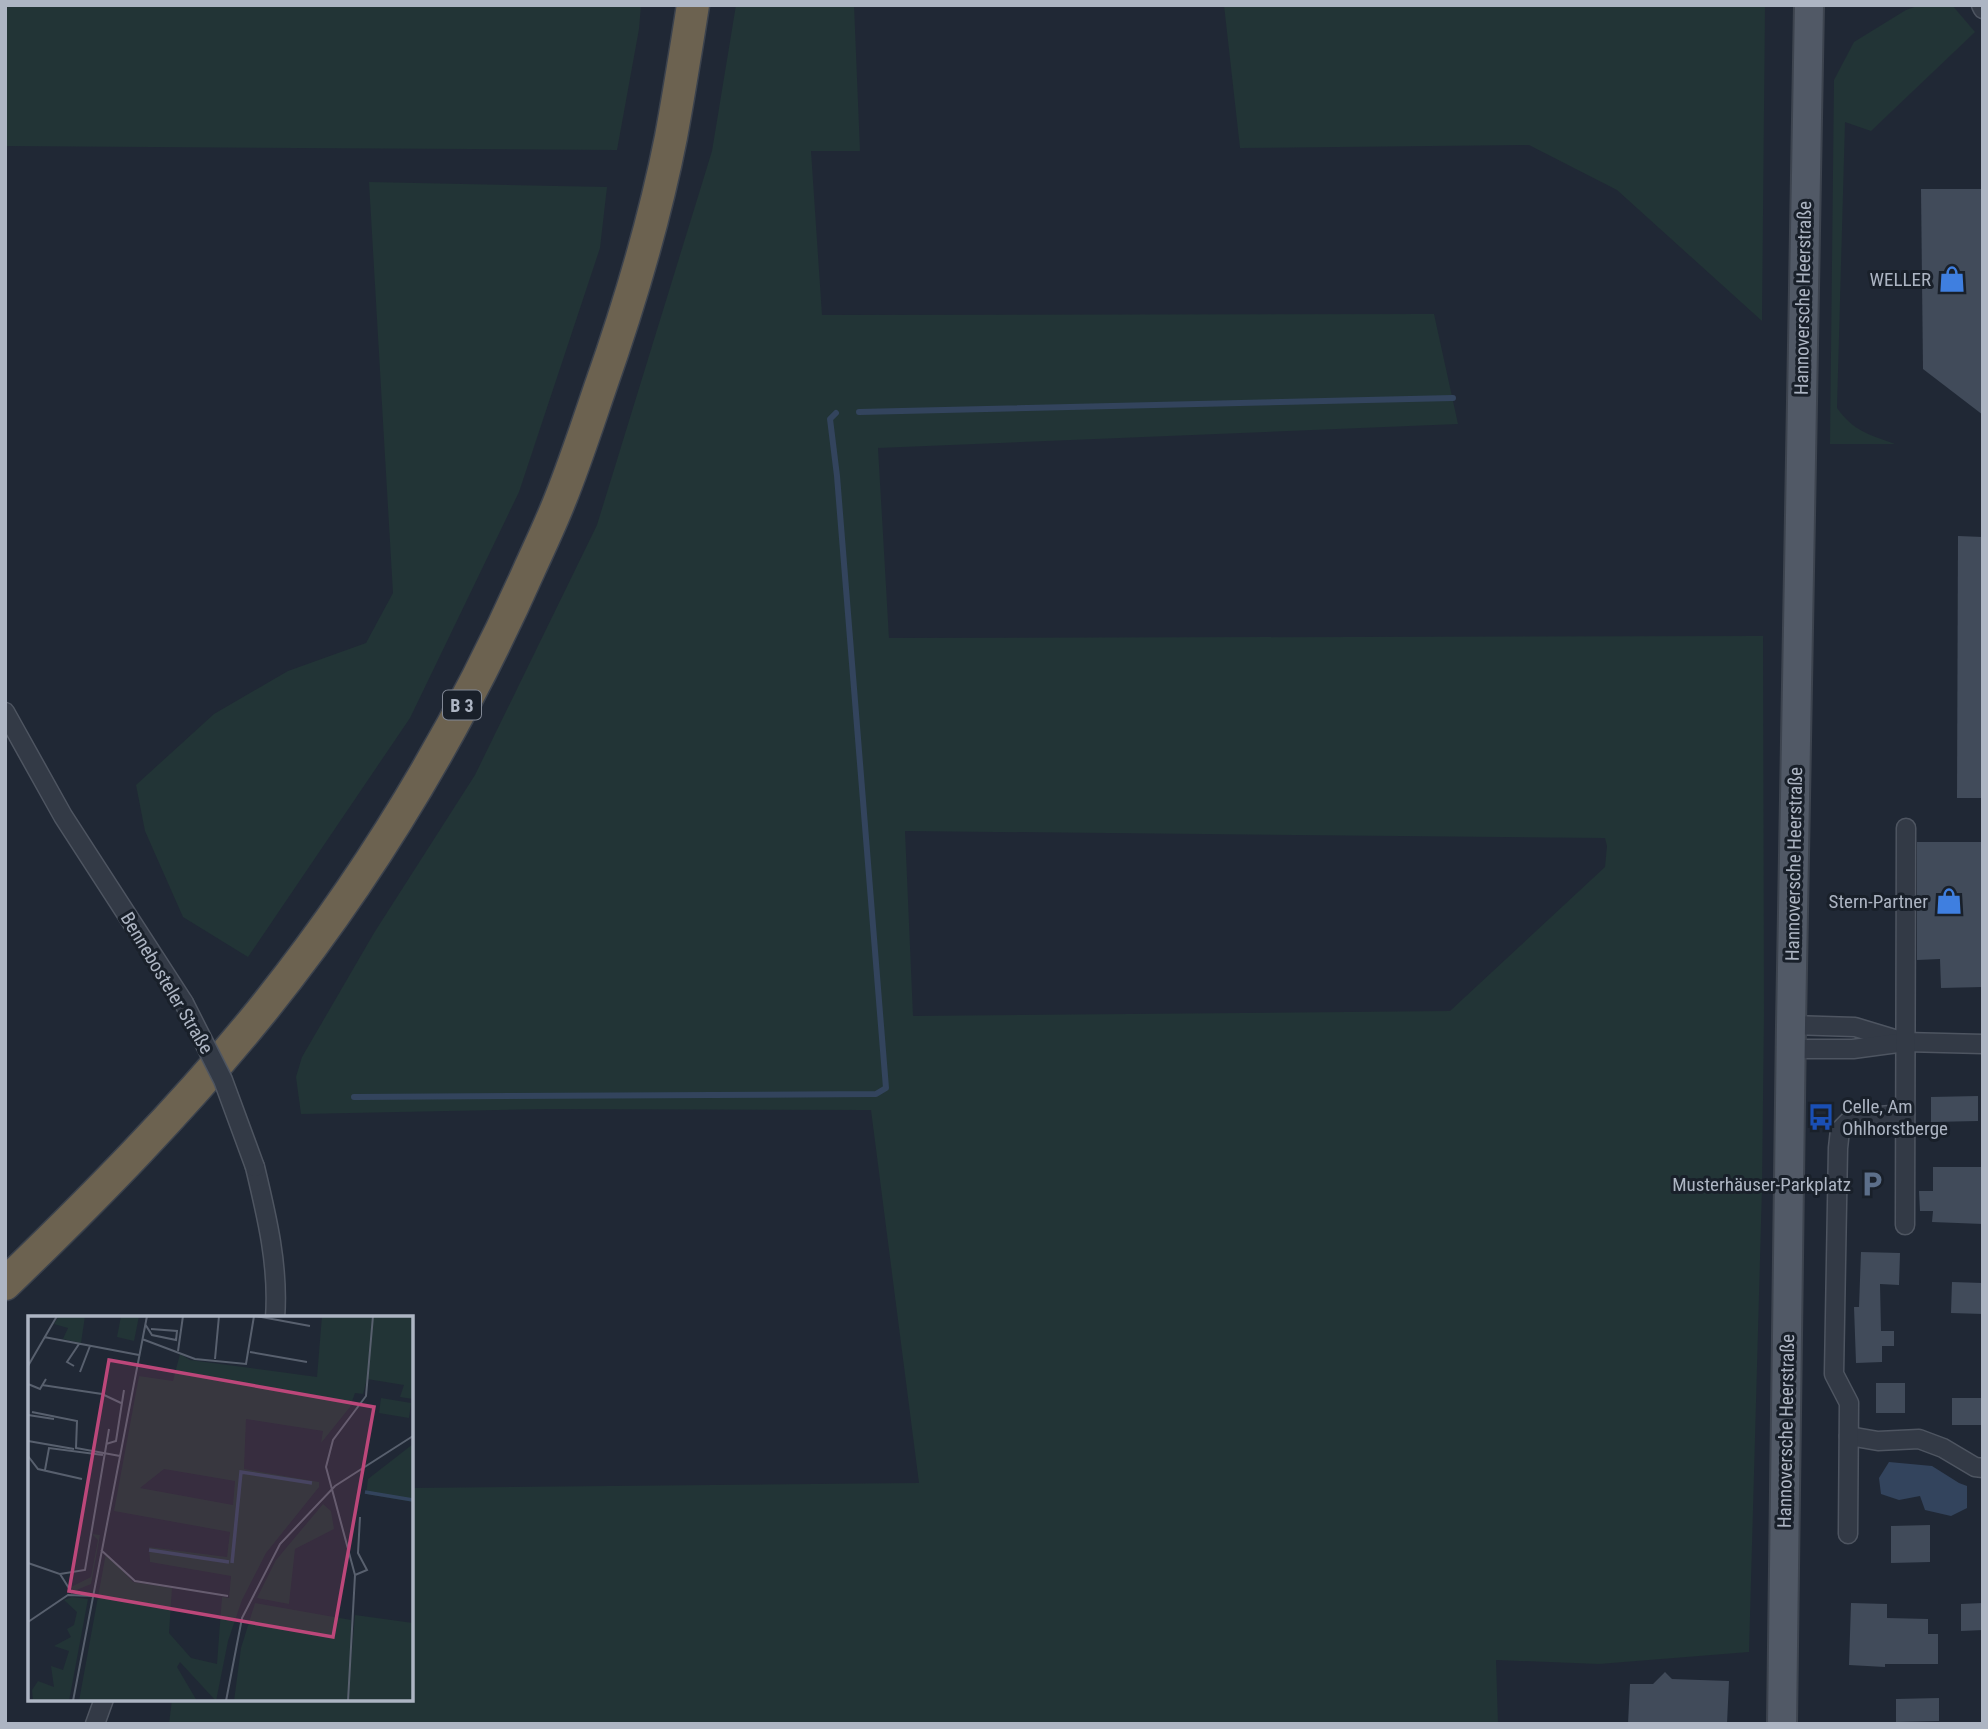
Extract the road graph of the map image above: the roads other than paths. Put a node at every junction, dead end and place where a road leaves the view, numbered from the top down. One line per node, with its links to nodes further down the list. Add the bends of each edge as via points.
1 (692, 5): 10 (highway, B 3, via 670,140 625,315 559,503 478,676 366,866 261,1011 158,1131)
2 (1809, 5): 5 (main road, Hannoversche Heerstraße)
3 (5, 712): 11 (street, Bennebosteler Straße, bridge, via 63,816 184,1003 223,1080 255,1167 270,1231)
4 (1906, 828): 6 (street)
5 (1791, 1037): 6 (street, via 1853,1049); 17 (main road, Hannoversche Heerstraße)
6 (1905, 1042): 7 (street); 8 (street)
7 (1983, 1044)
8 (1905, 1114): 9 (street); 12 (street, via 1852,1118 1840,1130 1834,1374 1849,1403)
9 (1905, 1225)
10 (5, 1284)
11 (275, 1316)
12 (1849, 1436): 13 (street, via 1878,1441 1919,1439); 14 (street)
13 (1983, 1468)
14 (1848, 1534)
15 (103, 1701): 16 (street)
16 (95, 1724)
17 (1782, 1724)

